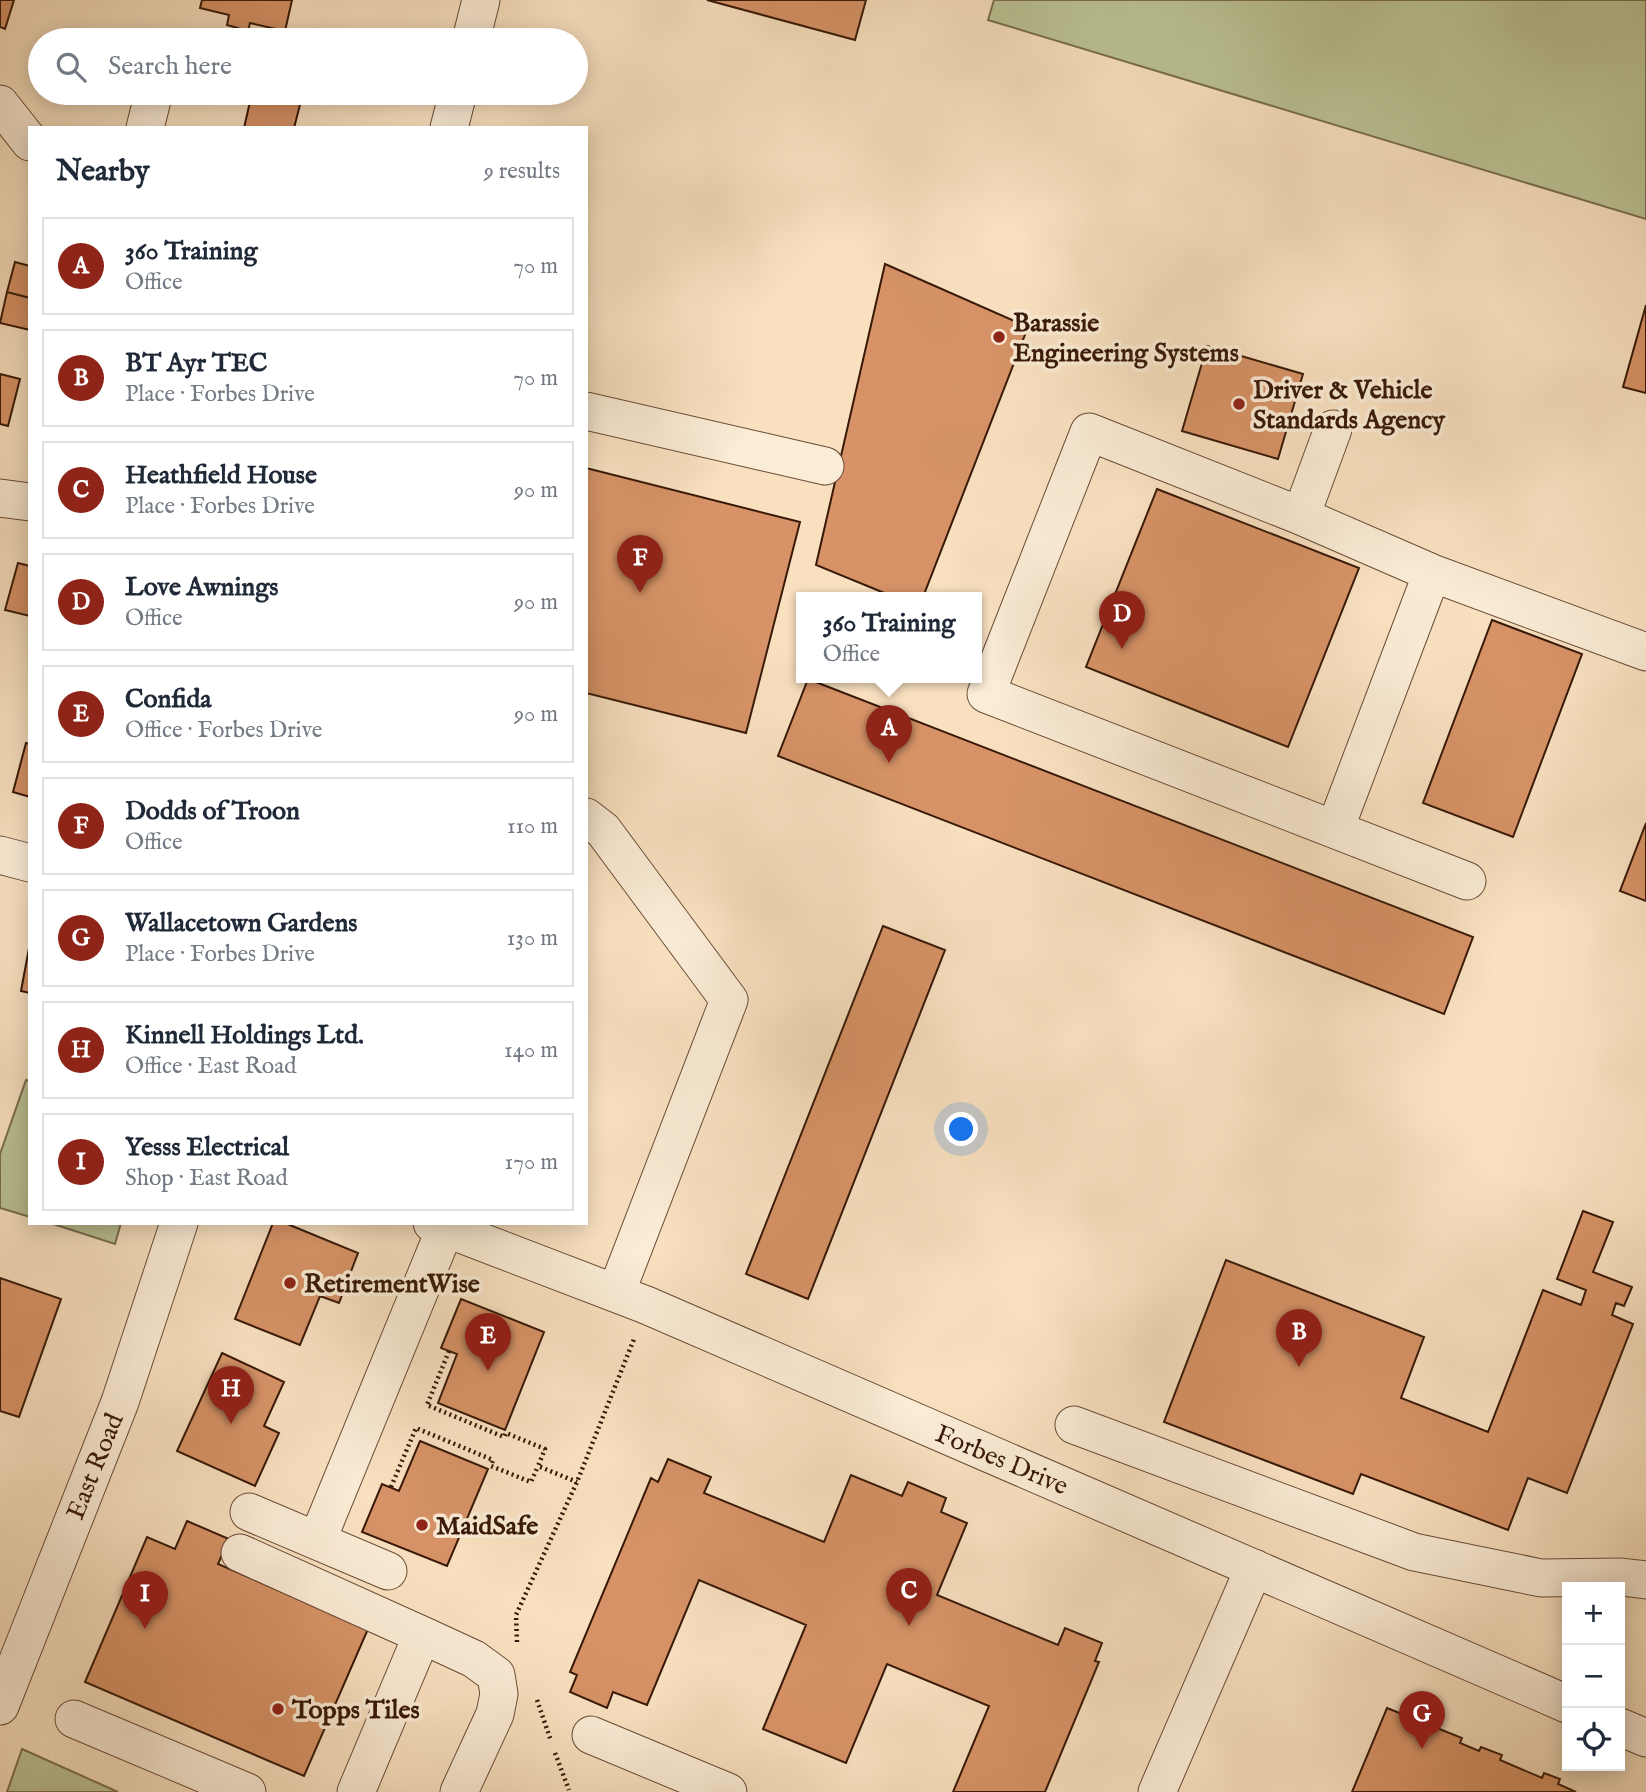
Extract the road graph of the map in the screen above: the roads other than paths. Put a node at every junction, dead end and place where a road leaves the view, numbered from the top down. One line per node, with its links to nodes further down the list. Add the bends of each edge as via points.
1 (481, 0): 2 (street)
2 (474, 28)
3 (0, 104): 6 (street)
4 (455, 105): 5 (street)
5 (450, 126)
6 (28, 139)
7 (588, 411): 9 (street)
8 (1333, 429): 12 (street)
9 (825, 466)
10 (0, 498): 11 (street)
11 (28, 502)
12 (1301, 516): 13 (street); 16 (street, via 1089,432 986,694)
13 (1432, 573): 14 (street); 16 (street)
14 (1646, 652)
15 (588, 819): 22 (street, via 603,830 729,1000)
16 (1335, 829): 19 (street)
17 (0, 855): 18 (street)
18 (28, 862)
19 (1466, 881)
20 (178, 1225): 32 (street, East Road, via 120,1402)
21 (439, 1226): 22 (street, Forbes Drive); 25 (street)
22 (631, 1299): 27 (street, Forbes Drive)
23 (1074, 1425): 29 (street, via 1414,1552 1541,1578)
24 (249, 1512): 25 (street)
25 (317, 1541): 28 (street)
26 (240, 1553): 30 (street)
27 (1254, 1568): 31 (street, Forbes Drive); 41 (street)
28 (388, 1571)
29 (1646, 1580)
30 (422, 1635): 38 (street); 39 (street, via 474,1659 496,1675 495,1714)
31 (1562, 1702)
32 (0, 1706)
33 (74, 1719): 37 (street)
34 (1625, 1729): 36 (street)
35 (591, 1734): 40 (street)
36 (1646, 1738)
37 (247, 1792)
38 (356, 1792)
39 (459, 1792)
40 (728, 1792)
41 (1157, 1792)

